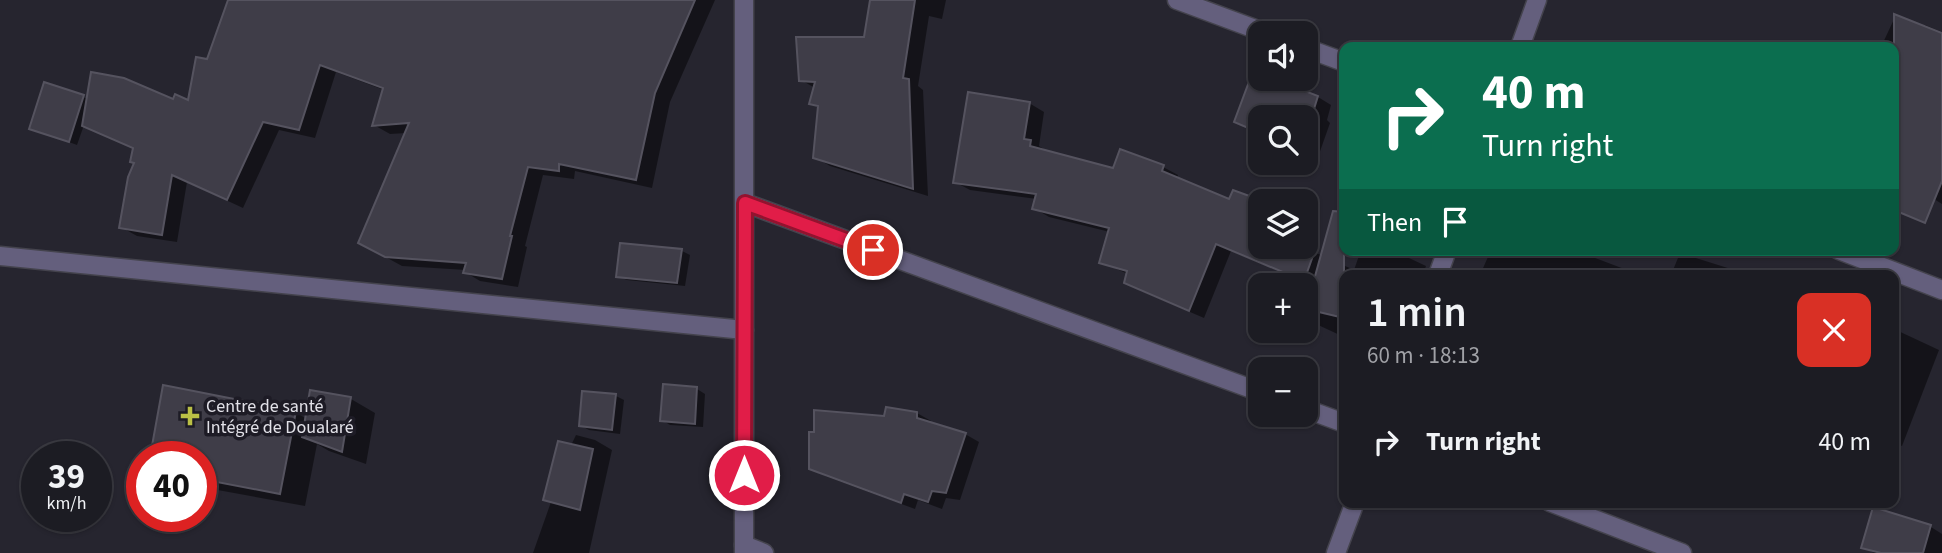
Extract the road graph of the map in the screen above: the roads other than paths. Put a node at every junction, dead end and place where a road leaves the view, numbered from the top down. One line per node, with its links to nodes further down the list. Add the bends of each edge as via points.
1 (744, 0): 8 (street)
2 (1177, 0): 4 (street)
3 (1537, 0): 5 (street)
4 (1248, 26)
5 (1522, 42)
6 (1318, 52): 7 (street)
7 (1339, 60)
8 (745, 203): 14 (street); 15 (street)
9 (0, 256): 14 (street)
10 (1854, 256): 11 (street)
11 (1890, 270)
12 (1899, 273): 13 (street)
13 (1942, 290)
14 (744, 330): 20 (street)
15 (1248, 389)
16 (1318, 413): 17 (street)
17 (1339, 421)
18 (1353, 508): 22 (street)
19 (1566, 508): 23 (street)
20 (744, 549): 21 (street)
21 (764, 553)
22 (1336, 553)
23 (1682, 553)

